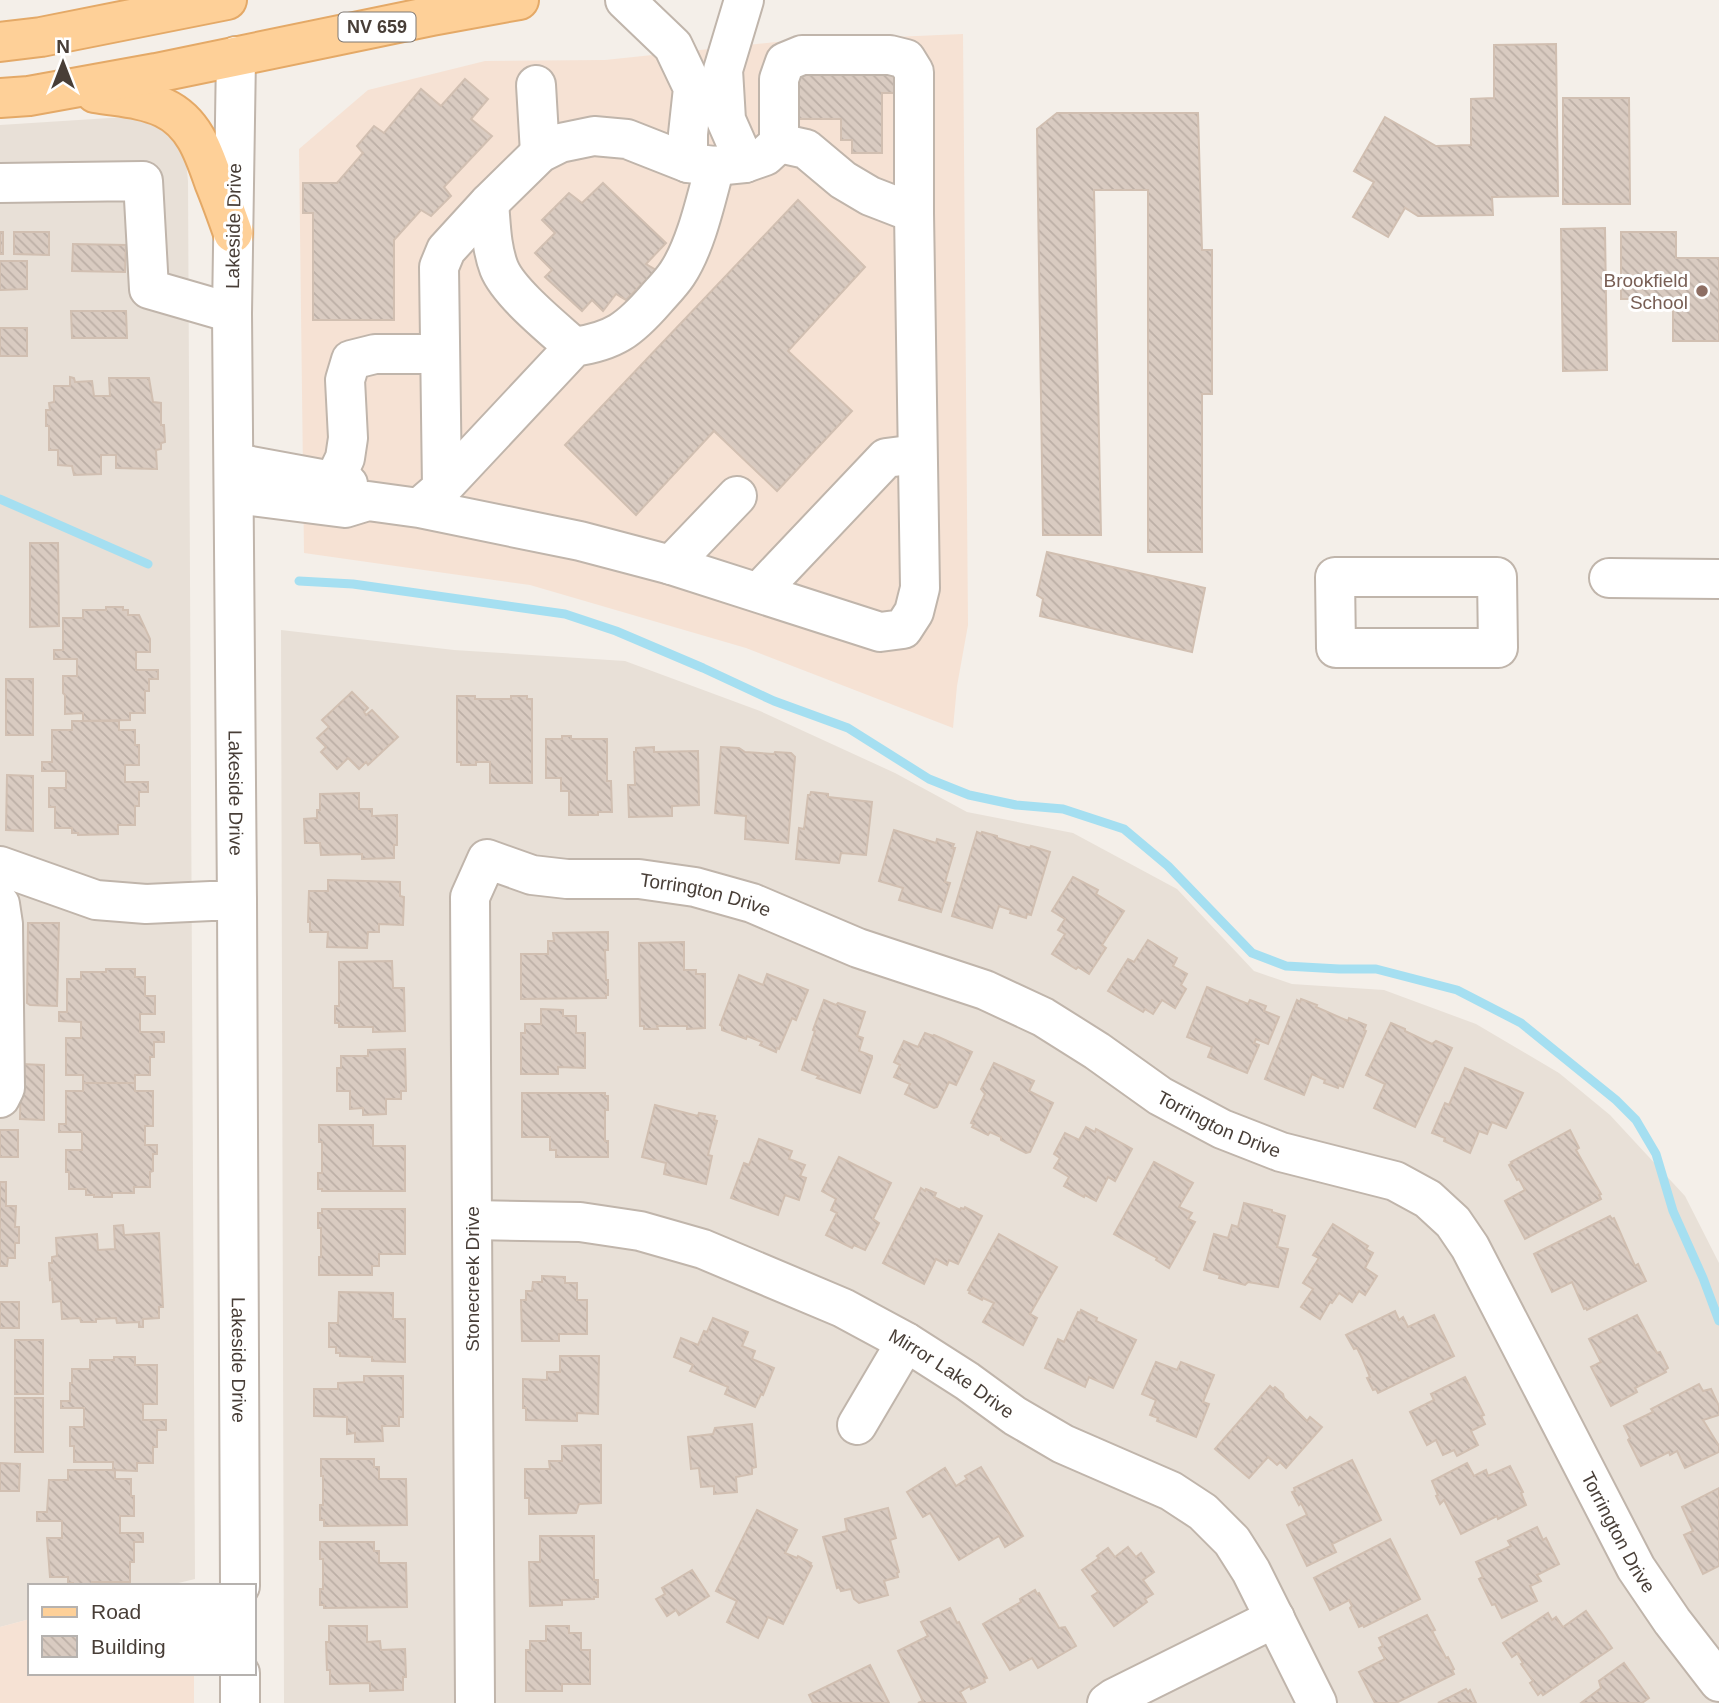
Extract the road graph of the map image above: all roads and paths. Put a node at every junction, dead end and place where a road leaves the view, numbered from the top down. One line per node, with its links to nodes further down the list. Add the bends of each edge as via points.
1 (227, 0): 6 (main road)
2 (236, 0): 7 (main road, Lakeside Drive)
3 (519, 0): 7 (main road, NV 659)
4 (625, 0): 13 (street, via 673,46 693,88 688,134)
5 (744, 0): 13 (street, via 723,70 726,120)
6 (0, 42)
7 (236, 56): 9 (main road, NV 659); 17 (street, Lakeside Drive)
8 (536, 85): 12 (street)
9 (72, 88): 10 (main road, NV 659); 17 (main road, via 164,108 191,129)
10 (0, 98)
11 (779, 143): 13 (street, via 765,156); 16 (street, via 806,149 870,196); 16 (street, via 779,79 785,62 802,55 906,59 914,72)
12 (540, 153): 13 (street, via 560,143 594,136 627,139); 15 (street)
13 (716, 164): 19 (street, via 678,273 621,333 597,344)
14 (0, 183): 18 (street, via 143,181 149,289)
15 (489, 203): 19 (street, via 499,270 519,297); 20 (street, via 446,250 439,267)
16 (914, 213): 21 (street)
17 (233, 233): 18 (street, Lakeside Drive)
18 (232, 313): 22 (street, Lakeside Drive)
19 (573, 347): 25 (street)
20 (440, 354): 23 (street, via 375,354 351,360 345,380 348,438); 25 (street)
21 (917, 454): 30 (street, via 887,458); 30 (street, via 920,588 914,612 903,629 880,632)
22 (235, 479): 23 (street); 26 (street, via 345,508); 33 (street, Lakeside Drive)
23 (334, 481): 26 (street, via 351,485)
24 (737, 496): 27 (street)
25 (430, 498): 26 (street); 27 (street)
26 (368, 501)
27 (671, 565): 30 (street)
28 (1609, 578): 29 (street)
29 (1719, 579)
30 (759, 592)
31 (487, 859): 36 (street, Stonecreek Drive, via 470,897); 42 (street, Torrington Drive, via 532,875 639,879 695,887 752,903 858,948 985,990 1042,1017 1160,1096 1222,1129 1281,1152 1395,1181 1428,1199 1453,1222 1470,1247 1636,1568)
32 (0, 866): 33 (street, via 96,900 146,904)
33 (237, 901): 39 (street, Lakeside Drive)
34 (0, 904): 35 (street, via 5,1088)
35 (0, 1098)
36 (472, 1220): 37 (street, Mirror Lake Drive, via 580,1222 640,1231 703,1249 843,1308); 44 (street, Stonecreek Drive)
37 (906, 1342): 38 (street); 40 (street, Mirror Lake Drive, via 1063,1444 1171,1491 1203,1512 1232,1541)
38 (857, 1425)
39 (240, 1584)
40 (1275, 1618): 45 (street); 46 (street, Mirror Lake Drive)
41 (240, 1675): 43 (street)
42 (1719, 1682)
43 (240, 1703)
44 (475, 1703)
45 (1107, 1703)
46 (1317, 1703)

